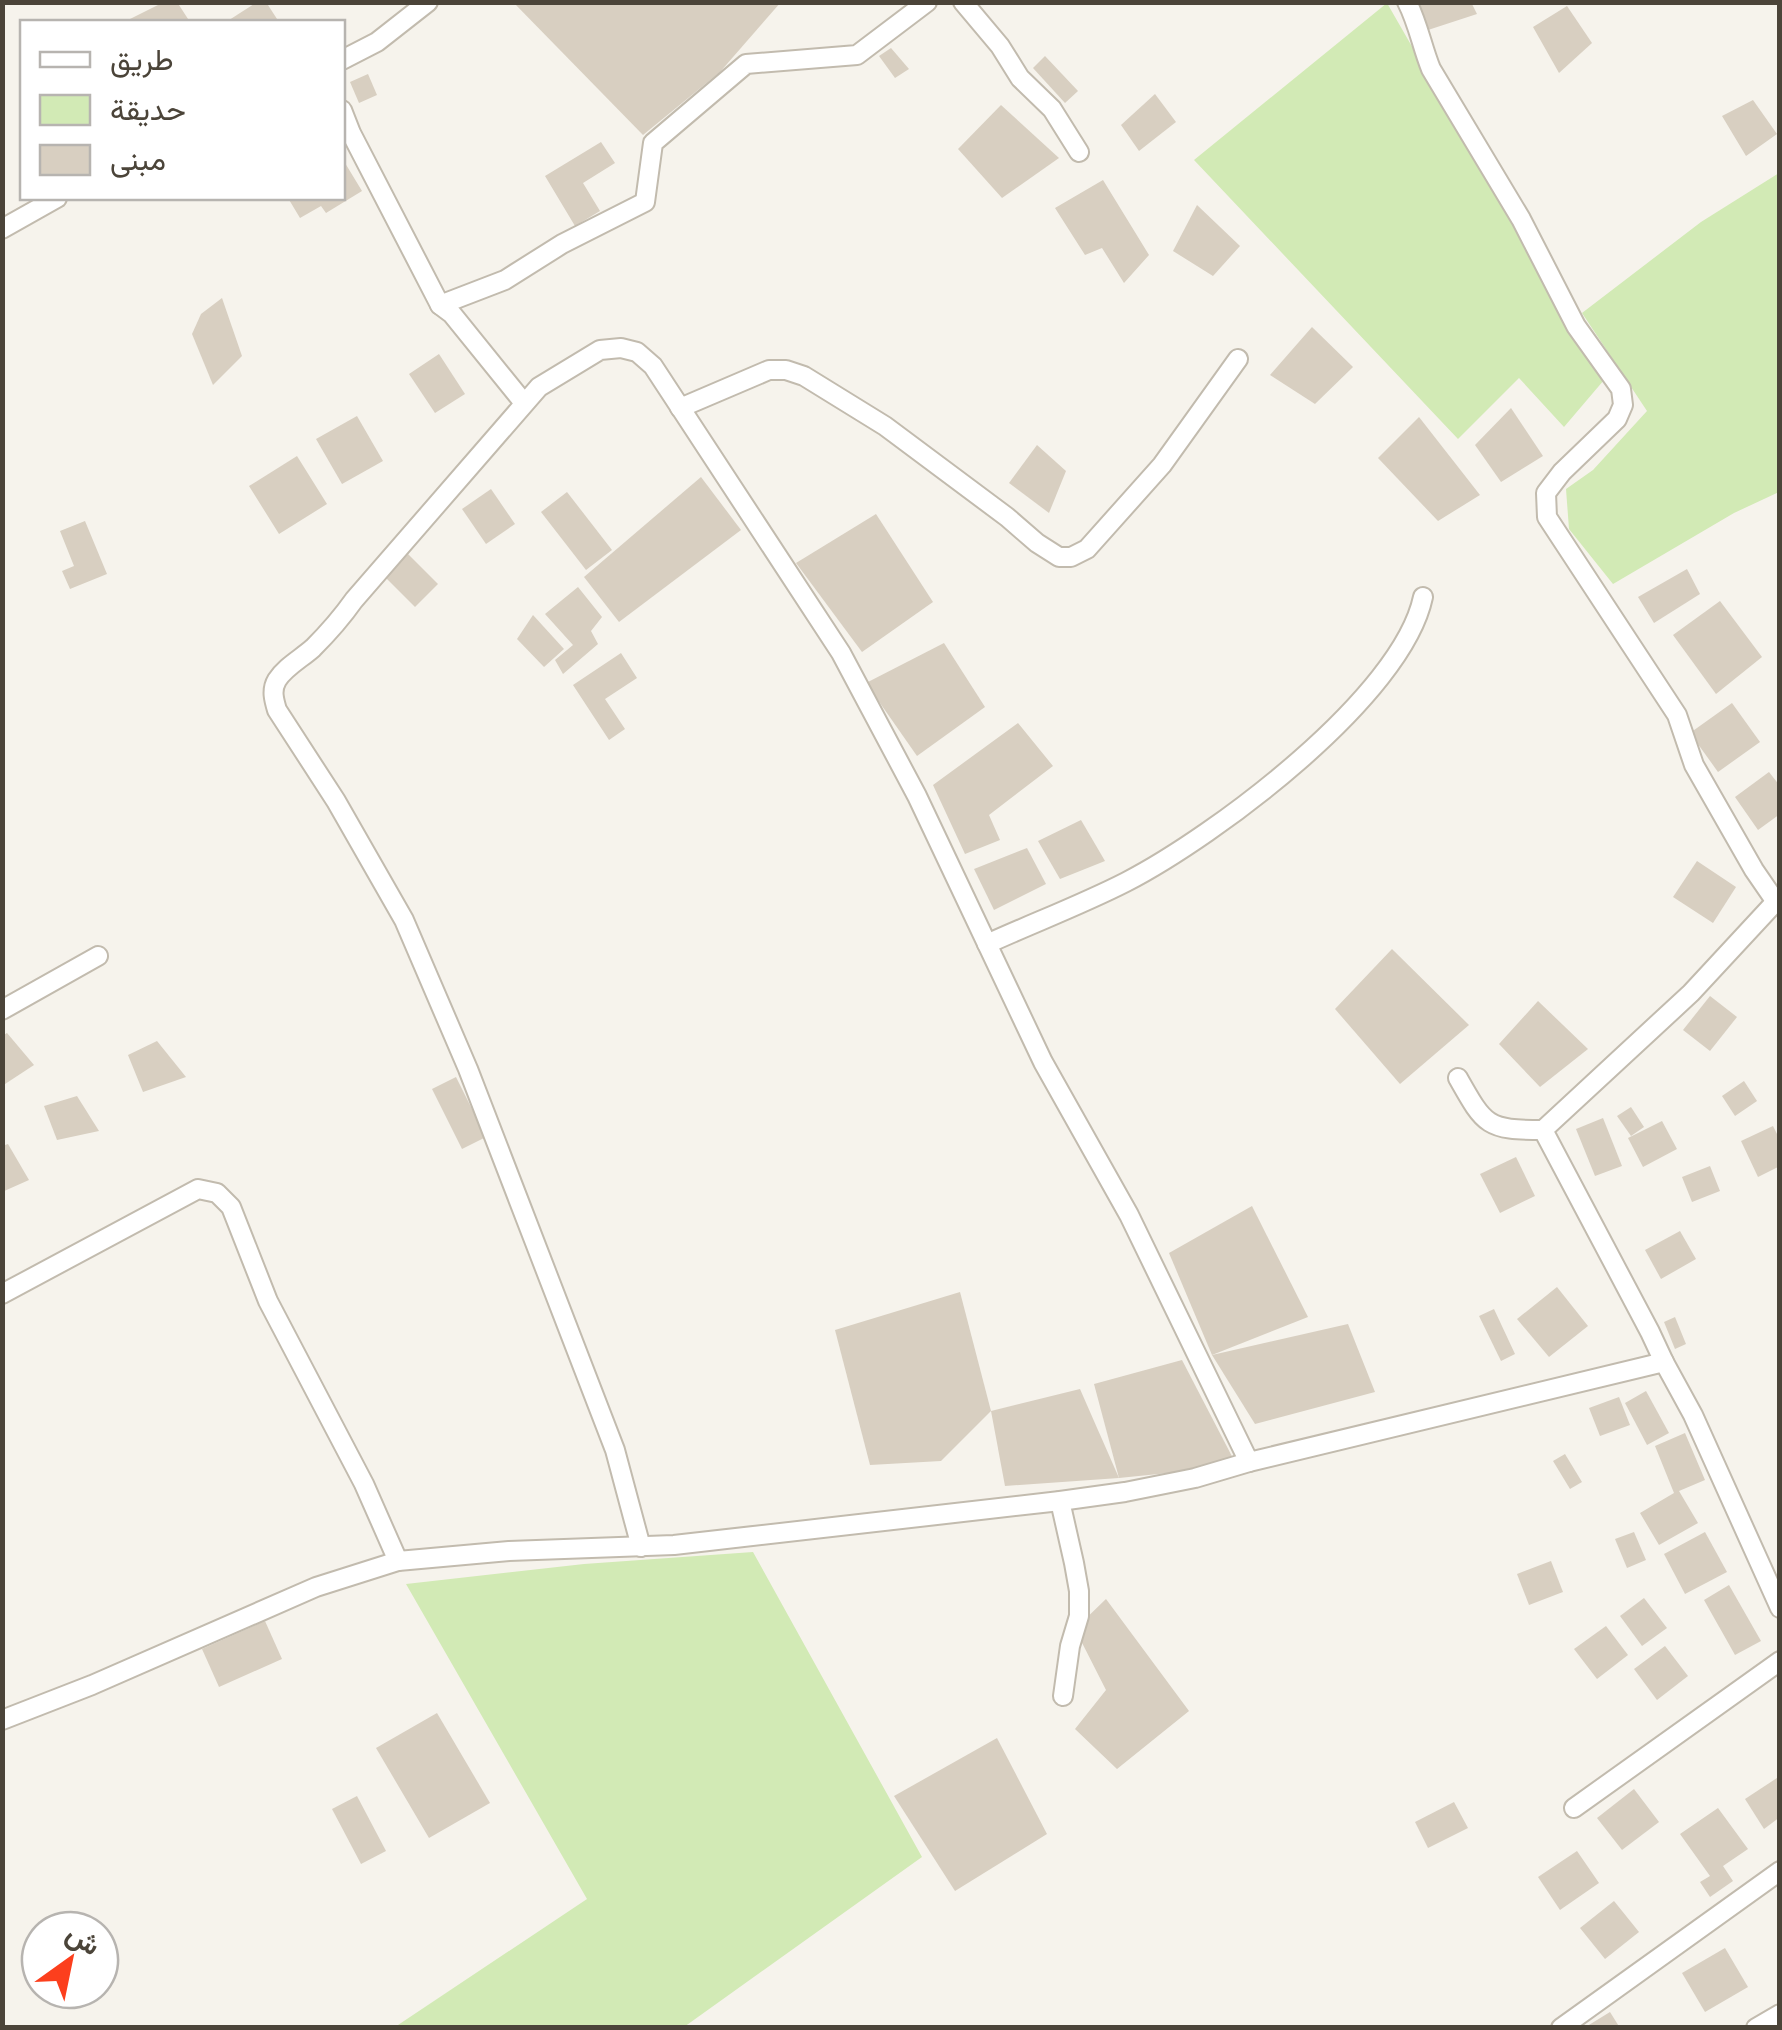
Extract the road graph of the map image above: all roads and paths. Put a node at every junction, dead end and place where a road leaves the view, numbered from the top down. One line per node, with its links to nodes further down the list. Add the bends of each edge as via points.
1 (927, 2): 10 (street, via 857,56 746,64 653,143 645,202 504,280)
2 (963, 2): 7 (street)
3 (1407, 2): 15 (street, via 1430,70 1576,326 1621,389 1617,419 1546,493 1548,517 1677,715 1694,766)
4 (420, 5): 5 (street, via 377,42)
5 (345, 58)
6 (345, 118): 10 (street)
7 (1079, 152)
8 (53, 200): 9 (street)
9 (2, 229)
10 (440, 305): 12 (street)
11 (1238, 359): 13 (street, via 1162,466 1088,549 1071,557 1037,543 885,426 804,376 768,370)
12 (524, 403): 13 (street, via 600,350 620,348 653,366); 25 (street, via 338,623 280,676 273,694 404,920 615,1450)
13 (680, 408): 16 (street, via 841,653)
14 (1423, 597): 16 (street, via 1399,651 1357,704 1294,765 1209,832 1126,882)
15 (1778, 899): 20 (street, via 1691,992)
16 (987, 944): 23 (street)
17 (98, 956): 18 (street)
18 (2, 1010)
19 (1458, 1078): 20 (street, via 1490,1124)
20 (1542, 1130): 22 (street)
21 (2, 1294): 26 (street, via 198,1190 217,1193 231,1207 268,1301)
22 (1664, 1362): 23 (street); 27 (street)
23 (1249, 1462): 24 (street)
24 (1060, 1502): 25 (street); 29 (street, via 1079,1616)
25 (641, 1547): 26 (street)
26 (398, 1561): 30 (street, via 316,1586)
27 (1780, 1608)
28 (1780, 1662): 31 (street)
29 (1063, 1696)
30 (2, 1720)
31 (1574, 1808)
32 (1780, 1871): 34 (street)
33 (1780, 2014): 35 (street)
34 (1561, 2028)
35 (1756, 2028)

